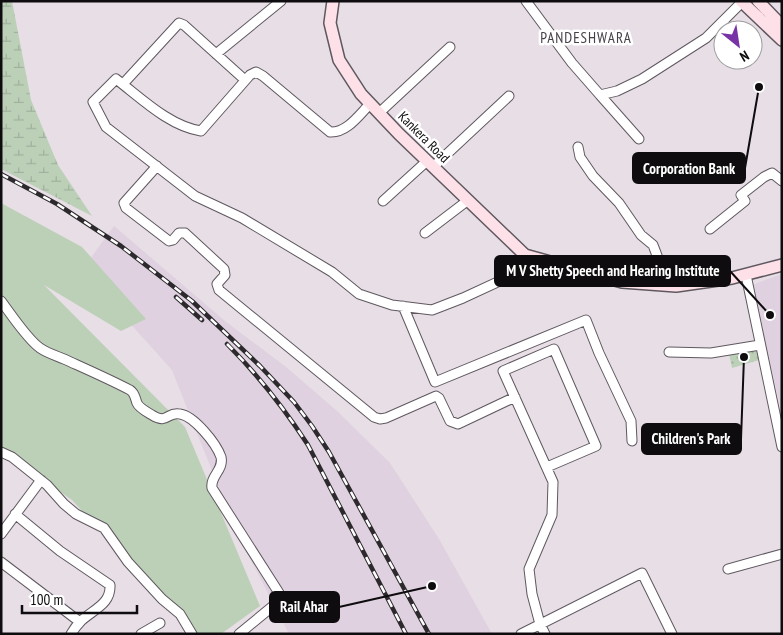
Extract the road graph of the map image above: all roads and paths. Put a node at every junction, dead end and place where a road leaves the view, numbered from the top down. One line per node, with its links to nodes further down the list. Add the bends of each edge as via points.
1 (281, 1): 10 (street)
2 (333, 1): 15 (street, Kankera Road, via 330,23 339,60)
3 (526, 1): 13 (street)
4 (758, 1): 6 (street)
5 (742, 2): 8 (street); 13 (street, via 706,38 642,79)
6 (777, 15): 7 (street)
7 (782, 26)
8 (782, 40)
9 (450, 47): 16 (street)
10 (216, 54): 11 (street); 12 (street, via 179,23)
11 (245, 80): 12 (street, via 201,131 168,118); 15 (street, via 256,72 263,76 330,132 337,133 347,128)
12 (123, 84): 20 (street, via 116,79 93,102 106,127)
13 (600, 95): 17 (street)
14 (509, 96): 19 (street)
15 (370, 104): 16 (street, Kankera Road)
16 (379, 113): 19 (street, Kankera Road)
17 (639, 139)
18 (578, 147): 29 (street, via 580,157 593,176 653,246 661,266)
19 (430, 164): 22 (street); 23 (street, Kankera Road)
20 (157, 166): 31 (street, via 195,196 242,218 332,272 359,294); 34 (street, via 124,202 126,208 169,241 179,233 185,233 224,269 225,275 217,284 219,290 374,417 386,418 436,396 450,421 458,424)
21 (782, 181): 24 (street, via 772,173 764,176 741,194 745,201)
22 (383, 201)
23 (467, 201): 25 (street); 26 (street, Kankera Road, via 525,255)
24 (710, 229)
25 (425, 233)
26 (545, 260): 29 (street, Kankera Road, via 622,282); 31 (street, via 432,310)
27 (782, 265): 28 (street, Kankera Road)
28 (746, 275): 29 (street, Kankera Road, via 676,286); 32 (street)
29 (663, 285)
30 (1, 301): 51 (street, via 39,348 133,392 140,407 161,420 175,414 189,418 213,441 221,463 212,488 279,593 273,606)
31 (403, 306): 35 (street, via 435,382 586,320 631,420)
32 (760, 345): 33 (street, via 711,353); 36 (street)
33 (669, 352)
34 (515, 397): 38 (street); 38 (street, via 503,371 554,349 596,446)
35 (632, 441)
36 (782, 447)
37 (1, 452): 39 (street)
38 (547, 467): 47 (street, via 553,482 552,515 529,569)
39 (41, 480): 40 (street); 50 (street, via 76,514 104,528 128,562 180,614)
40 (15, 514): 41 (street); 45 (street, via 60,551 110,585 110,594 105,602)
41 (1, 534)
42 (782, 554): 44 (street)
43 (1, 562): 45 (street)
44 (728, 569)
45 (80, 622): 48 (street)
46 (160, 622): 49 (street)
47 (540, 624): 52 (street); 53 (street); 54 (street, via 642,572)
48 (71, 634)
49 (141, 634)
50 (192, 634)
51 (238, 634)
52 (521, 634)
53 (545, 634)
54 (672, 634)

